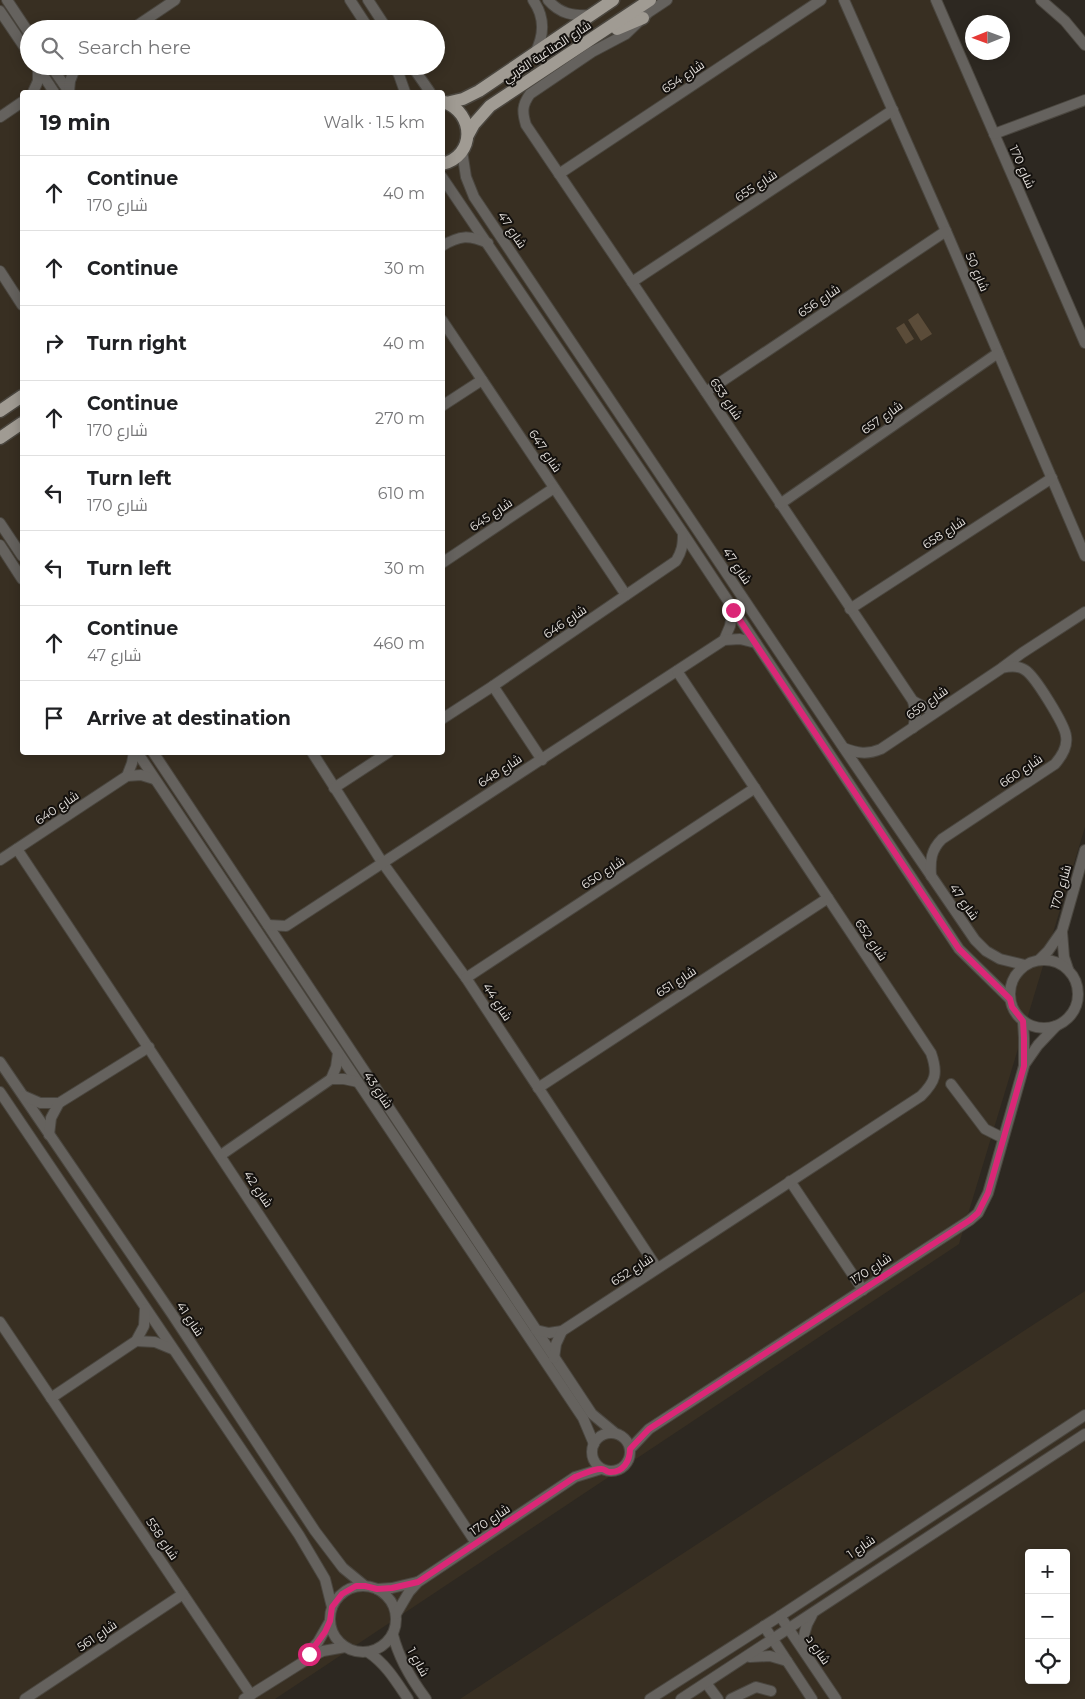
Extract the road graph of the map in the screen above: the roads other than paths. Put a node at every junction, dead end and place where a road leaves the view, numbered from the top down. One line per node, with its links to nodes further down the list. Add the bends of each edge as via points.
1 (7, 0): 17 (street)
2 (176, 0): 18 (street)
3 (350, 0): 19 (street)
4 (368, 0): 20 (street)
5 (534, 0): 24 (street, via 543,23 543,34)
6 (548, 0): 15 (street, via 562,12)
7 (613, 0): 15 (main road, شارع الصناعية الغربي)
8 (650, 0): 22 (main road, شارع الصناعية الغربي)
9 (666, 0): 16 (street)
10 (821, 0): 47 (street, شارع 654)
11 (844, 0): 41 (street, شارع 50)
12 (936, 0): 43 (street, شارع 170)
13 (1041, 0): 23 (street)
14 (0, 11): 21 (street)
15 (591, 15): 24 (main road, شارع الصناعية الغربي)
16 (643, 18): 22 (main road); 47 (street, شارع 653, via 626,34 592,52 530,94 525,102 522,110 526,125)
17 (20, 20)
18 (146, 20)
19 (363, 20)
20 (381, 20)
21 (20, 41)
22 (583, 45): 44 (main road, شارع الصناعية الغربي, via 490,106)
23 (1085, 45)
24 (535, 53): 38 (main road, شارع الصناعية الغربي, via 471,96)
25 (38, 75): 31 (street)
26 (42, 75): 32 (street)
27 (57, 75): 33 (street)
28 (72, 75): 34 (street)
29 (399, 75): 35 (street)
30 (418, 75): 36 (street)
31 (34, 90)
32 (53, 90)
33 (68, 90)
34 (69, 90)
35 (404, 90)
36 (429, 90)
37 (1085, 100): 43 (street)
38 (445, 102)
39 (20, 103): 42 (street)
40 (445, 103): 44 (main road, via 462,115)
41 (893, 110): 49 (street, شارع 50); 53 (street, شارع 655)
42 (0, 117)
43 (994, 134): 56 (street, شارع 170)
44 (468, 135): 45 (main road, شارع الصناعية الغربي)
45 (462, 151): 46 (main road, via 455,159); 90 (street, شارع 47, via 466,177 474,197)
46 (445, 163)
47 (558, 174): 53 (street, شارع 653)
48 (445, 181): 50 (street)
49 (946, 231): 57 (street, شارع 50); 59 (street, شارع 656)
50 (488, 243): 51 (street, via 463,237); 69 (street)
51 (445, 244)
52 (0, 270): 54 (street)
53 (632, 282): 59 (street, شارع 653)
54 (20, 302)
55 (445, 324): 58 (street, شارع 647)
56 (1085, 343)
57 (998, 353): 65 (street, شارع 50); 67 (street, شارع 657)
58 (482, 380): 61 (street); 66 (street, شارع 647)
59 (706, 392): 67 (street, شارع 653)
60 (20, 397): 62 (main road)
61 (445, 404)
62 (0, 411)
63 (20, 424): 64 (main road)
64 (0, 438)
65 (1052, 478): 72 (street, شارع 50); 76 (street, شارع 658)
66 (554, 488): 73 (street, شارع 645); 75 (street, شارع 647)
67 (780, 504): 76 (street, شارع 653)
68 (0, 523): 71 (street)
69 (682, 533): 75 (street, شارع 646, via 683,545 676,561); 77 (street)
70 (0, 545): 74 (street)
71 (20, 553)
72 (1085, 556)
73 (445, 561)
74 (20, 576)
75 (626, 595): 85 (street, شارع 646)
76 (850, 609): 86 (street, شارع 653)
77 (733, 610): 79 (street); 80 (street)
78 (1085, 612): 81 (street)
79 (724, 640): 80 (street); 84 (street, شارع 648)
80 (756, 642): 115 (street, via 959,949)
81 (1022, 653): 82 (street); 83 (street)
82 (1002, 668): 83 (street, via 1014,666); 87 (street, شارع 659)
83 (1024, 669): 105 (street, شارع 660, via 1064,726 1067,737 1061,757 942,839 931,857)
84 (677, 671): 96 (street, شارع 648); 100 (street, شارع 652)
85 (493, 686): 88 (street, شارع 646); 96 (street)
86 (913, 701): 87 (street, via 926,708); 89 (street, via 916,714)
87 (941, 708): 89 (street, شارع 659)
88 (445, 716)
89 (913, 728): 90 (street, شارع 659, via 872,753 854,752)
90 (843, 747): 105 (street, شارع 47)
91 (134, 755): 97 (street)
92 (137, 755): 98 (street, شارع 43)
93 (155, 755): 108 (street, شارع 43)
94 (314, 755): 99 (street, شارع 44)
95 (384, 755): 99 (street)
96 (542, 760): 104 (street, شارع 648)
97 (127, 776): 98 (street, via 141,775); 101 (street, شارع 640)
98 (154, 779): 119 (street, شارع 43)
99 (334, 788): 104 (street, شارع 44)
100 (754, 788): 106 (street, شارع 652); 114 (street, شارع 650)
101 (17, 849): 103 (street, شارع 640); 118 (street, شارع 42)
102 (1085, 850): 109 (street, شارع 170)
103 (0, 860)
104 (382, 862): 107 (street, شارع 648); 114 (street, شارع 44)
105 (931, 877): 112 (street, شارع 47, via 986,952)
106 (828, 898): 125 (street, شارع 651); 132 (street, شارع 652, via 931,1053 935,1079 921,1096)
107 (290, 923): 108 (street, شارع 648, via 280,927); 110 (street, via 285,938)
108 (268, 925): 110 (street, شارع 43)
109 (1062, 931): 111 (street, شارع 170); 113 (street, شارع 170)
110 (286, 952): 137 (street, شارع 43)
111 (1039, 960): 112 (street); 113 (street, via 1054,961)
112 (1025, 965): 115 (street, via 1014,976)
113 (1068, 969): 117 (street, via 1077,984 1078,1001 1070,1016)
114 (466, 978): 125 (street, شارع 44)
115 (1010, 999): 116 (street)
116 (1023, 1021): 117 (street, via 1039,1028); 121 (street, شارع 170)
117 (1056, 1026): 121 (street, شارع 170)
118 (149, 1047): 128 (street); 131 (street, شارع 42)
119 (338, 1053): 122 (street); 123 (street, شارع 43)
120 (0, 1062): 127 (street, شارع 41)
121 (1024, 1066): 130 (street, شارع 170)
122 (331, 1079): 123 (street); 131 (street)
123 (358, 1082): 147 (street, شارع 43, via 583,1418)
124 (951, 1084): 130 (street, via 985,1129)
125 (538, 1088): 133 (street, شارع 44)
126 (0, 1092): 135 (street)
127 (23, 1096): 128 (street, via 40,1103); 129 (street, شارع 41)
128 (59, 1103): 129 (street, via 50,1118)
129 (49, 1135): 156 (street, شارع 41, via 315,1531 343,1568)
130 (1003, 1138): 134 (street, شارع 170, via 988,1193 978,1213)
131 (221, 1155): 154 (street, شارع 42)
132 (790, 1181): 133 (street, شارع 652); 134 (street)
133 (657, 1268): 138 (street, شارع 652)
134 (862, 1290): 144 (street, شارع 170)
135 (146, 1309): 139 (street, via 144,1326); 140 (street)
136 (0, 1322): 142 (street, شارع 558)
137 (536, 1330): 138 (street); 141 (street, شارع 43)
138 (562, 1331): 141 (street)
139 (136, 1341): 140 (street, via 155,1342); 142 (street)
140 (172, 1349): 159 (street, via 303,1542 326,1580)
141 (554, 1358): 145 (street, شارع 43, via 592,1414)
142 (52, 1398): 158 (street, شارع 558)
143 (1085, 1415): 151 (street, شارع 1)
144 (649, 1429): 145 (street, شارع 170); 148 (street, شارع 170)
145 (618, 1434): 147 (street, via 602,1435); 148 (street, via 626,1439)
146 (1085, 1434): 153 (street)
147 (594, 1444): 149 (street)
148 (630, 1449): 150 (street, via 630,1456 622,1468 608,1472)
149 (592, 1455): 150 (street); 152 (street, شارع 170)
150 (601, 1469): 152 (street, شارع 170)
151 (997, 1473): 153 (street); 162 (street, شارع 1)
152 (575, 1477): 154 (street, شارع 170)
153 (1005, 1487): 161 (street)
154 (476, 1543): 155 (street, شارع 170)
155 (418, 1582): 157 (street, شارع 170); 160 (street, شارع 170)
156 (365, 1586): 157 (street); 159 (street, via 349,1589)
157 (377, 1589): 160 (street, via 393,1604)
158 (183, 1594): 176 (street, شارع 558); 177 (street, شارع 561)
159 (332, 1607): 163 (street)
160 (396, 1614): 166 (street)
161 (812, 1614): 165 (street); 170 (street, via 805,1629)
162 (780, 1616): 164 (street, شارع 1); 165 (street, شارع د)
163 (330, 1621): 168 (street, via 337,1640); 173 (street, via 309,1654)
164 (764, 1626): 167 (street); 180 (street, شارع 1)
165 (789, 1629): 167 (street); 170 (street, شارع د)
166 (393, 1634): 169 (street, via 387,1643); 179 (street, شارع 1, via 404,1666)
167 (773, 1639): 171 (street); 172 (street)
168 (345, 1647): 169 (street, via 356,1652); 173 (street, via 322,1651)
169 (368, 1652): 178 (street, via 390,1672)
170 (806, 1655): 185 (street, شارع د)
171 (744, 1658): 172 (street, via 770,1656); 174 (street)
172 (787, 1661): 184 (street)
173 (287, 1671): 176 (street)
174 (706, 1683): 181 (street); 182 (street)
175 (771, 1691): 183 (street, via 756,1687)
176 (248, 1697)
177 (25, 1699)
178 (408, 1699)
179 (426, 1699)
180 (650, 1699)
181 (681, 1699)
182 (718, 1699)
183 (731, 1699)
184 (812, 1699)
185 (836, 1699)

